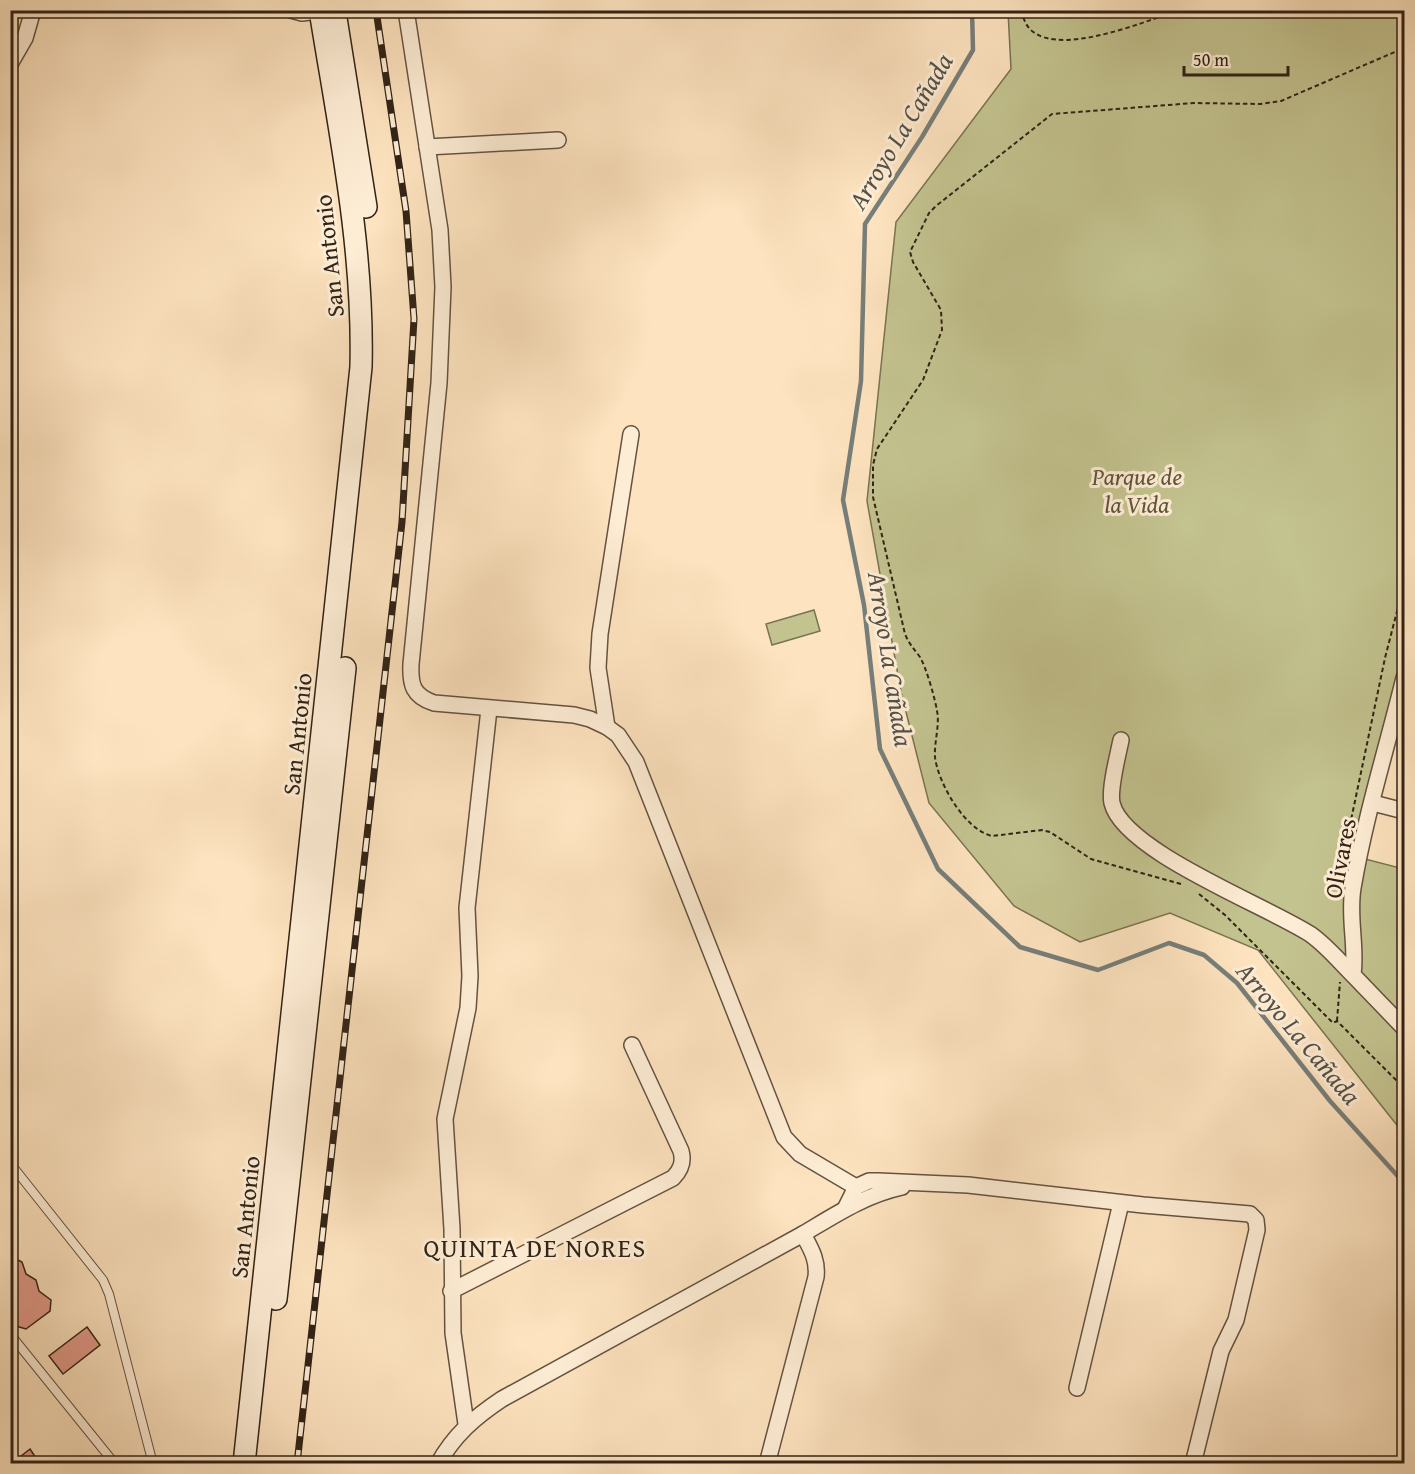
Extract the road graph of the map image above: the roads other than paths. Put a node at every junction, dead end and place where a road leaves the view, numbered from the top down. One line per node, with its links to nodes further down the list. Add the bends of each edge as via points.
1 (33, 10): 6 (street, via 26,38)
2 (291, 10): 5 (street)
3 (334, 10): 32 (main road, San Antonio, via 373,265 373,384 303,1070)
4 (406, 10): 8 (street)
5 (321, 11): 31 (main road, San Antonio, via 361,278 361,367)
6 (10, 64)
7 (558, 140): 8 (street)
8 (427, 147): 11 (street, via 440,230 440,383 410,678 412,687 423,699)
9 (632, 434): 12 (street, via 600,634 598,668)
10 (1404, 679): 14 (street, Olivares)
11 (489, 709): 12 (street, via 574,715); 25 (street, via 467,908 468,1008 445,1119 452,1229)
12 (607, 727): 21 (street, via 618,735 636,762 784,1137 800,1154)
13 (1121, 740): 16 (street, via 1112,801 1119,820 1132,834 1163,855 1309,934)
14 (1373, 803): 15 (street); 16 (street, Olivares, via 1353,889)
15 (1404, 811)
16 (1353, 975): 17 (street)
17 (1404, 1028)
18 (632, 1045): 25 (street, via 681,1151 678,1173)
19 (10, 1163): 30 (lane, via 110,1294)
20 (930, 1183): 21 (street, via 870,1181); 22 (street); 23 (street, via 887,1190)
21 (856, 1187): 23 (street)
22 (1121, 1203): 27 (street); 35 (street, via 1243,1212 1256,1220 1236,1320 1221,1351)
23 (846, 1207): 24 (street)
24 (803, 1234): 28 (street, via 501,1400); 34 (street, via 818,1266)
25 (451, 1291): 28 (street)
26 (10, 1334): 29 (lane)
27 (1077, 1388)
28 (466, 1424): 33 (street)
29 (115, 1464)
30 (153, 1464)
31 (244, 1464)
32 (257, 1464)
33 (438, 1464)
34 (767, 1464)
35 (1193, 1464)

